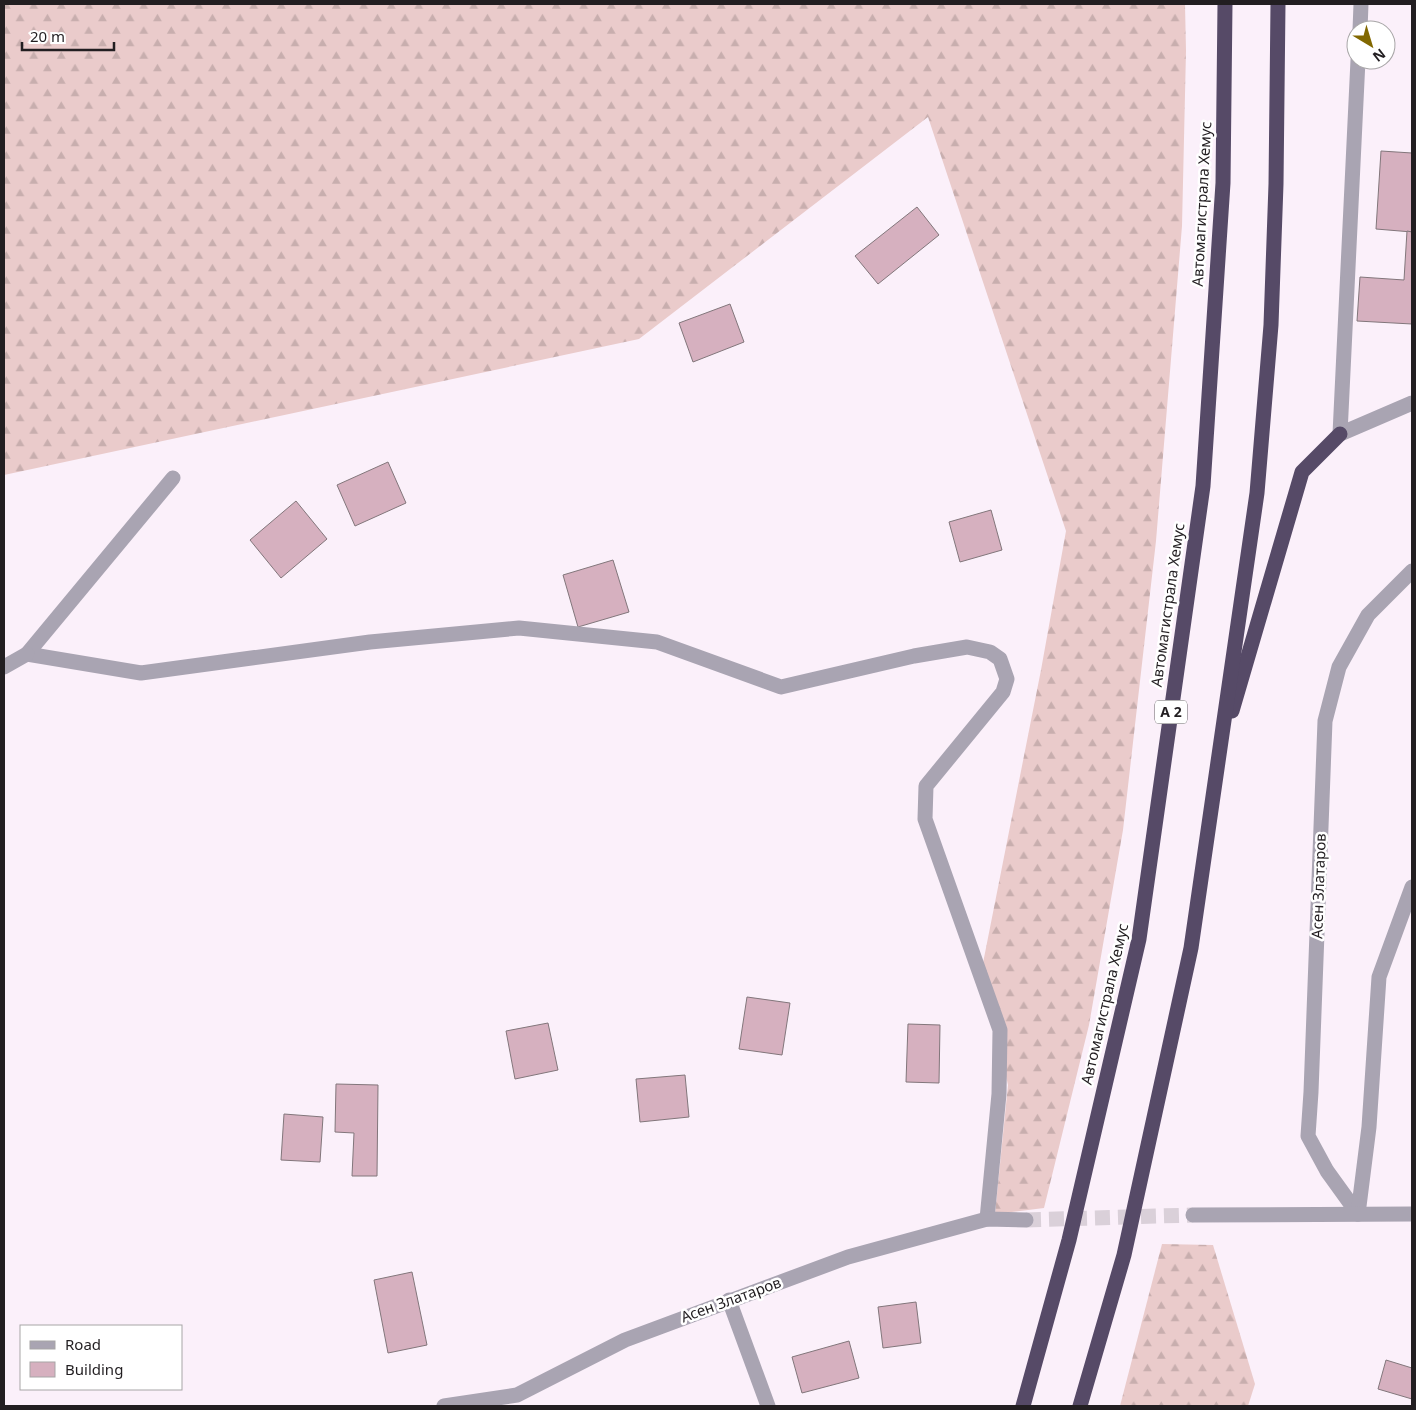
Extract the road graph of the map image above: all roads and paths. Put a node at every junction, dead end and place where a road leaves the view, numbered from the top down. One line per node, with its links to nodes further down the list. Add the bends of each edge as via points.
1 (1225, 4): 22 (highway, Автомагистрала Хемус / A 2, via 1223,183 1203,486 1140,929 1069,1240)
2 (1278, 4): 12 (highway, via 1271,325 1257,493)
3 (1361, 4): 4 (street)
4 (1360, 20)
5 (1358, 70): 7 (street)
6 (1412, 403): 7 (street)
7 (1340, 434): 12 (highway, via 1302,472)
8 (173, 478): 10 (street)
9 (1412, 571): 14 (street, Асен Златаров, via 1368,616 1339,667 1325,721 1308,1136 1327,1172)
10 (27, 654): 11 (street); 17 (street, via 141,673 370,642 519,628 657,642 781,687 967,647 990,652 1000,658 1007,679 1003,692 926,786 925,818 1000,1030 999,1094)
11 (4, 667)
12 (1217, 765): 23 (highway, via 1191,948 1124,1255)
13 (1412, 887): 14 (street, via 1379,977 1369,1127)
14 (1358, 1214): 15 (street); 16 (street)
15 (1412, 1214)
16 (1193, 1215)
17 (987, 1219): 18 (street, Асен Златаров); 19 (street, Асен Златаров, via 848,1257)
18 (1026, 1220)
19 (729, 1300): 20 (street, Асен Златаров, via 625,1340 518,1395); 21 (street)
20 (444, 1406)
21 (768, 1406)
22 (1023, 1406)
23 (1080, 1406)

